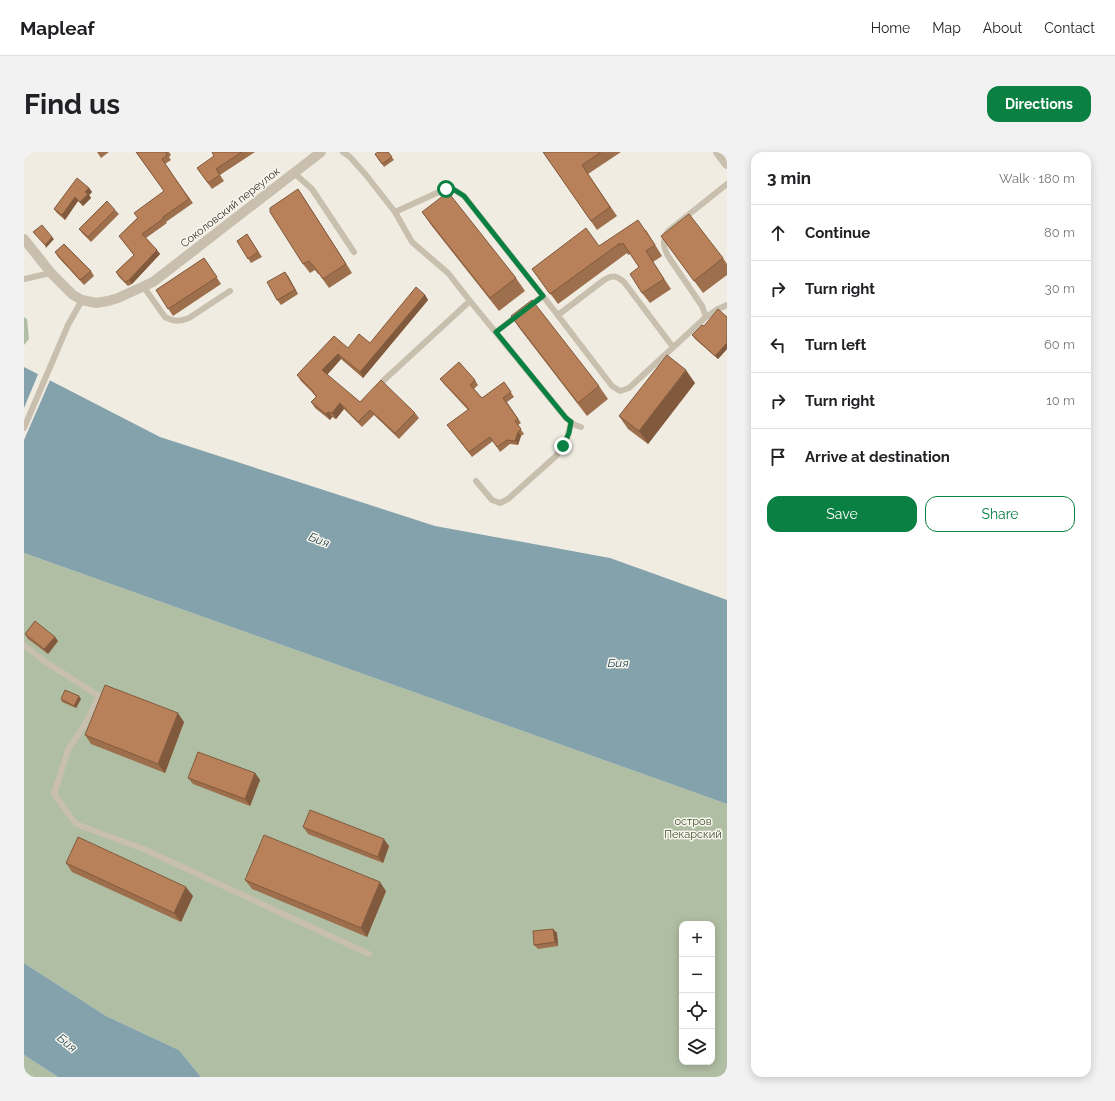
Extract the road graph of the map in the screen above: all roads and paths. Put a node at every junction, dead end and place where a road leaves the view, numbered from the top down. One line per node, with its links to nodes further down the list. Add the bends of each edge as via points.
1 (322, 152): 5 (street, Соколовский переулок)
2 (343, 152): 7 (lane, via 366,175)
3 (718, 152): 4 (street)
4 (727, 164)
5 (294, 173): 9 (lane, via 312,189); 12 (street, Соколовский переулок, via 153,282)
6 (727, 184): 19 (lane, via 668,231 663,240 668,256 702,306)
7 (395, 212): 14 (lane, via 446,189 453,189 464,196); 16 (lane, via 412,242 448,273)
8 (24, 239): 10 (street)
9 (354, 252)
10 (50, 273): 11 (lane); 15 (street)
11 (24, 279)
12 (143, 286): 13 (lane, via 165,316 174,321 189,318); 15 (street, Соколовский переулок, via 108,301 96,303)
13 (230, 291)
14 (543, 296): 18 (lane); 20 (lane)
15 (82, 300): 25 (lane, via 68,325)
16 (470, 301): 20 (lane); 22 (lane)
17 (727, 305): 19 (lane)
18 (558, 316): 21 (lane, via 604,280 615,276 624,282); 21 (lane, via 612,386 620,391 629,388)
19 (706, 317): 21 (lane)
20 (496, 332): 23 (lane)
21 (673, 347)
22 (383, 381)
23 (571, 422): 24 (lane); 26 (lane, via 567,439 556,456 508,500 500,503 492,500)
24 (582, 427)
25 (24, 428)
26 (476, 481)
27 (24, 645): 28 (lane, via 99,696 87,721 68,750 54,794 76,824 146,850)
28 (369, 954)

